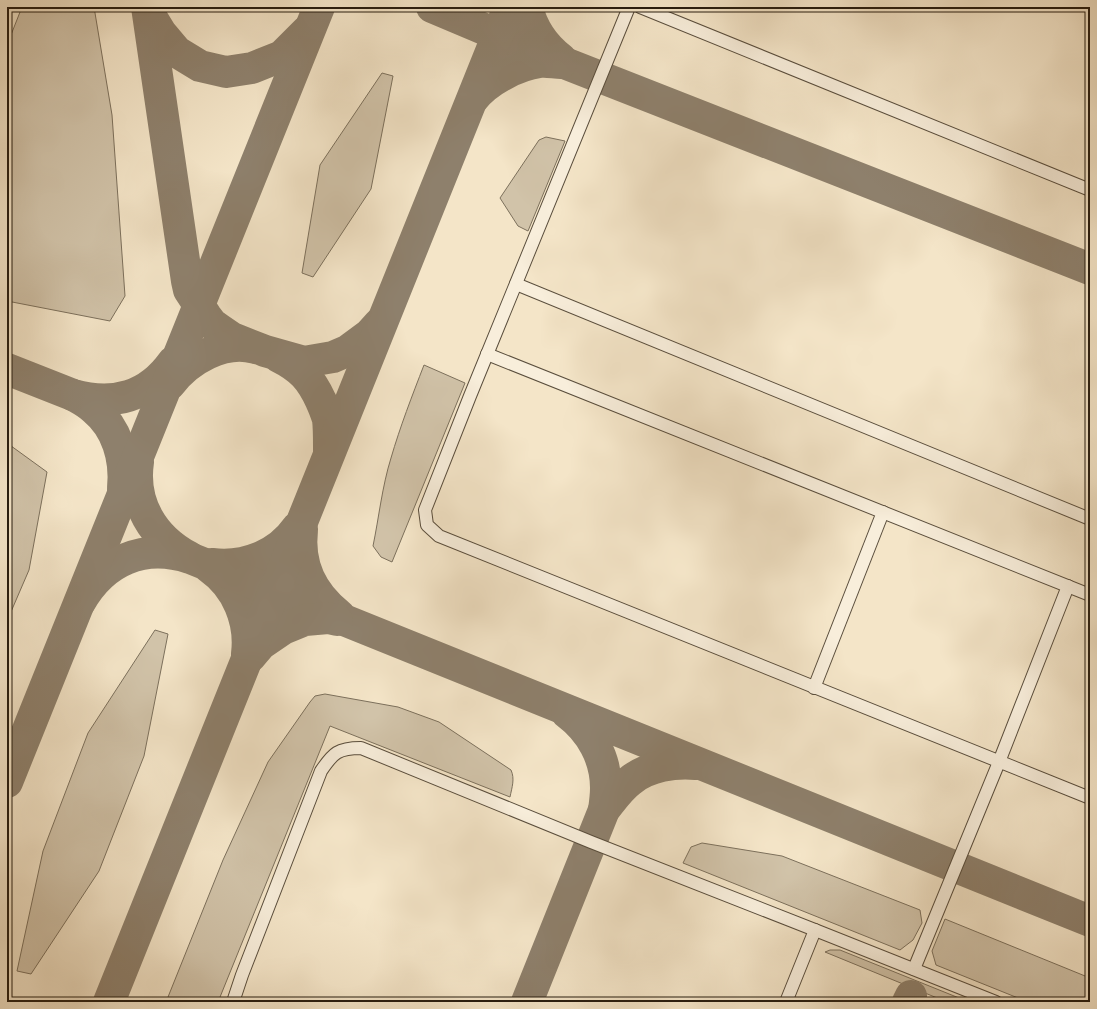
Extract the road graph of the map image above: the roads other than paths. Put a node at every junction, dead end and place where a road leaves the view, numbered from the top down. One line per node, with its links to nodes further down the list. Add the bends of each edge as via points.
1 (629, 7): 4 (lane)
2 (640, 7): 3 (lane)
3 (1090, 190)
4 (516, 284): 5 (lane); 7 (lane)
5 (487, 354): 6 (lane); 10 (lane, via 425,510 427,525 440,536)
6 (884, 512): 8 (lane); 10 (lane)
7 (1090, 519)
8 (1068, 586): 9 (lane); 11 (lane)
9 (1090, 595)
10 (814, 688): 11 (lane)
11 (999, 762): 12 (lane); 14 (lane)
12 (1090, 798)
13 (815, 930): 14 (lane); 15 (lane, via 361,748 352,748 341,750 330,758 321,771); 16 (lane)
14 (914, 969): 17 (lane)
15 (233, 1002)
16 (786, 1002)
17 (996, 1002)

